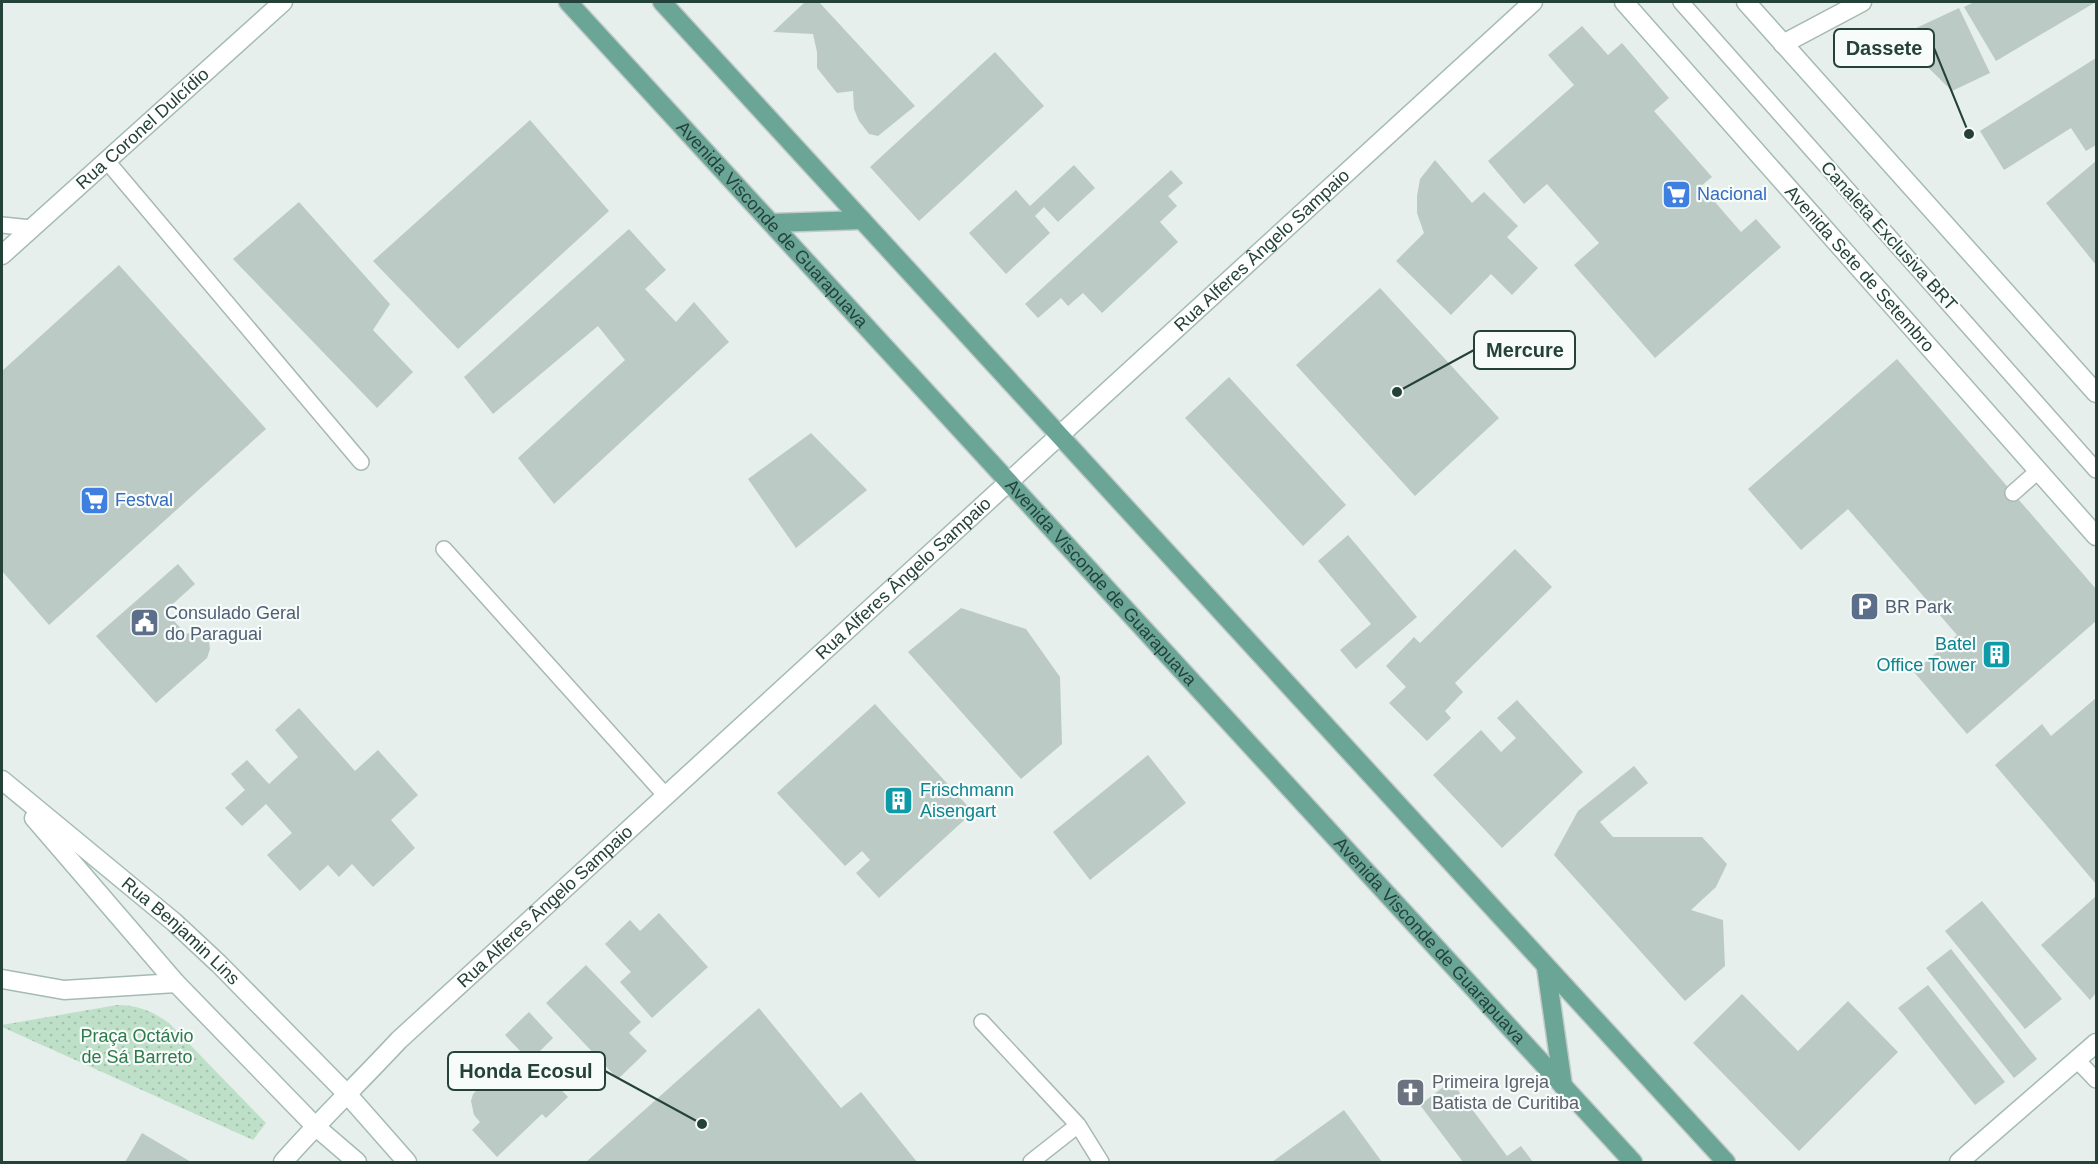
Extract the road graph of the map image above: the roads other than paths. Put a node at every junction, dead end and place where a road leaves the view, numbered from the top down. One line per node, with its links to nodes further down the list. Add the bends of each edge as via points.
1 (283, 2): 10 (main road, Rua Coronel Dulcídio)
2 (568, 2): 12 (main road, Avenida Visconde de Guarapuava)
3 (662, 2): 11 (main road)
4 (1533, 2): 17 (main road, Rua Alferes Ângelo Sampaio)
5 (1624, 2): 20 (main road, Avenida Sete de Setembro)
6 (1681, 2): 19 (lane, Canaleta Exclusiva BRT)
7 (1746, 2): 9 (main road)
8 (1862, 2): 9 (main road)
9 (1784, 44): 16 (main road)
10 (106, 160): 14 (main road, Rua Coronel Dulcídio); 18 (lane)
11 (862, 220): 12 (main road); 17 (main road)
12 (772, 223): 21 (main road, Avenida Visconde de Guarapuava)
13 (2, 225): 14 (lane)
14 (32, 228): 15 (main road, Rua Coronel Dulcídio)
15 (2, 255)
16 (2097, 393)
17 (1060, 435): 21 (main road, Rua Alferes Ângelo Sampaio); 27 (main road)
18 (361, 462)
19 (2097, 470)
20 (2037, 471): 22 (lane); 23 (main road, Avenida Sete de Setembro)
21 (1008, 482): 26 (main road, Rua Alferes Ângelo Sampaio); 34 (main road, Avenida Visconde de Guarapuava)
22 (2013, 493)
23 (2097, 536)
24 (444, 549): 26 (lane)
25 (2, 780): 29 (main road, Rua Benjamin Lins); 35 (main road, Rua Benjamin Lins, via 174,922)
26 (666, 796): 35 (main road, Rua Alferes Ângelo Sampaio, via 399,1040)
27 (1546, 967): 34 (main road); 44 (main road)
28 (2, 979): 29 (main road, via 64,990)
29 (176, 983): 37 (main road, Rua Benjamin Lins)
30 (982, 1022): 36 (lane)
31 (2097, 1043): 32 (main road)
32 (2077, 1060): 33 (lane); 45 (main road)
33 (2097, 1080)
34 (1563, 1086): 43 (main road, Avenida Visconde de Guarapuava)
35 (348, 1095): 37 (main road, Rua Alferes Ângelo Sampaio); 40 (main road, Rua Benjamin Lins)
36 (1078, 1125): 41 (lane); 42 (lane)
37 (315, 1126): 38 (main road, Rua Alferes Ângelo Sampaio); 39 (main road, Rua Benjamin Lins)
38 (283, 1162)
39 (357, 1162)
40 (408, 1162)
41 (1032, 1162)
42 (1101, 1162)
43 (1633, 1162)
44 (1726, 1162)
45 (1959, 1162)

